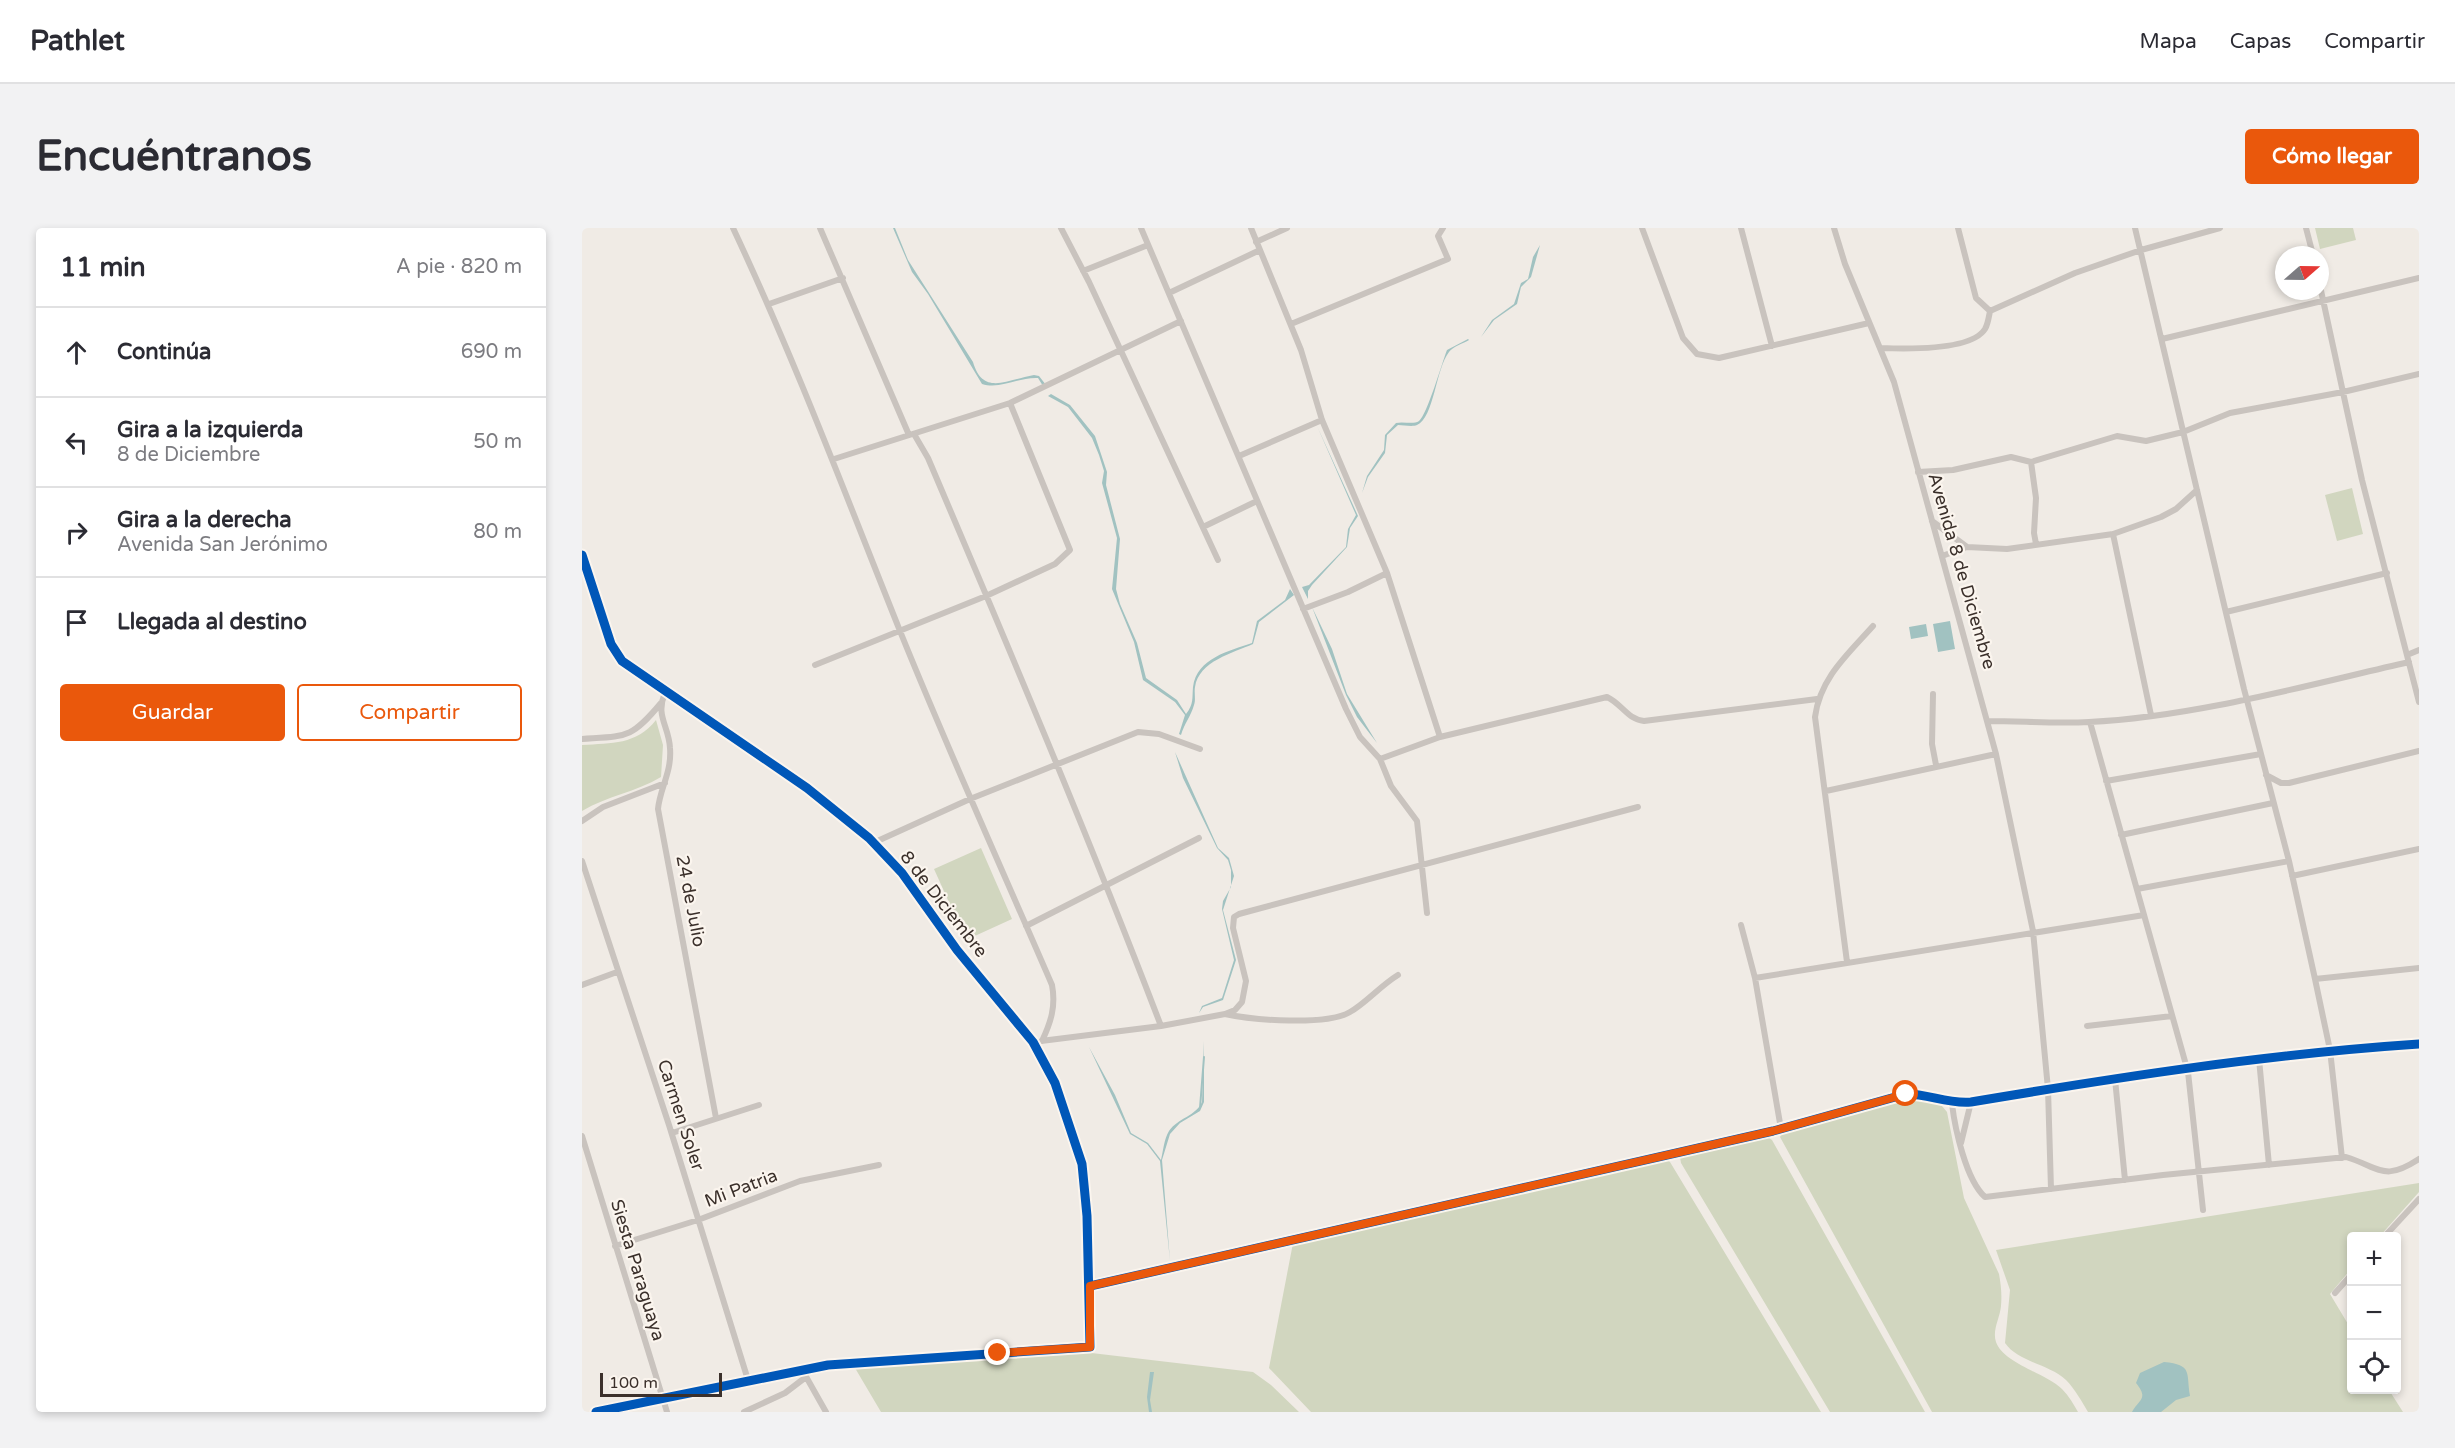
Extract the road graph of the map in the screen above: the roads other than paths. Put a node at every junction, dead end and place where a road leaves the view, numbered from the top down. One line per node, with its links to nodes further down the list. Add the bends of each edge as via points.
1 (733, 228): 27 (street)
2 (820, 228): 21 (street)
3 (1061, 228): 20 (street)
4 (1141, 228): 16 (street)
5 (1251, 228): 15 (street)
6 (1287, 228): 15 (street)
7 (1443, 228): 31 (street, via 1438,236 1448,259)
8 (1642, 228): 33 (street, via 1683,338 1697,354 1719,358)
9 (1741, 228): 33 (street)
10 (1834, 228): 30 (street, Avenida 8 de Diciembre)
11 (1958, 228): 28 (street, via 1976,298)
12 (2135, 228): 19 (street)
13 (2220, 228): 19 (street)
14 (2306, 228): 17 (street)
15 (1257, 242): 18 (street)
16 (1148, 245): 20 (street); 23 (street)
17 (2311, 246)
18 (1260, 250): 23 (street); 31 (street)
19 (2141, 250): 28 (street, via 2063,277); 32 (street)
20 (1083, 271): 35 (street)
21 (843, 278): 27 (street); 41 (street)
22 (2419, 278): 24 (street)
23 (1169, 293): 29 (street)
24 (2329, 298)
25 (2319, 300): 32 (street)
26 (2323, 300): 37 (street)
27 (769, 304): 43 (street)
28 (1990, 310): 34 (street, via 1986,328 1974,339 1913,349)
29 (1181, 321): 35 (street); 42 (street)
30 (1869, 323): 33 (street); 34 (street, Avenida 8 de Diciembre)
31 (1291, 324): 39 (street)
32 (2162, 339): 40 (street)
33 (1772, 346)
34 (1881, 348): 45 (street, Avenida 8 de Diciembre)
35 (1122, 352): 38 (street); 49 (street)
36 (2419, 374): 37 (street)
37 (2343, 393): 40 (street, via 2230,413); 57 (street)
38 (1010, 403): 41 (street); 58 (street, via 1070,550 1055,564)
39 (1322, 420): 42 (street); 56 (street)
40 (2183, 432): 44 (street, via 2146,441 2110,438); 46 (street)
41 (912, 434): 43 (street); 58 (street, via 928,458)
42 (1239, 456): 47 (street)
43 (834, 459): 62 (street)
44 (2031, 462): 45 (street, via 2011,457 1953,470); 51 (street)
45 (1918, 472): 48 (street, Avenida 8 de Diciembre)
46 (2197, 490): 50 (street, via 2162,517); 60 (street)
47 (1257, 501): 49 (street); 59 (street)
48 (1932, 520): 52 (street); 54 (street, Avenida 8 de Diciembre)
49 (1203, 527): 55 (street)
50 (2113, 534): 51 (street); 72 (street)
51 (2036, 544): 52 (street, via 2007,549)
52 (1967, 547): 54 (street)
53 (582, 555): 66 (street, 8 de Diciembre, via 616,653 628,668)
54 (1942, 556): 73 (street, Avenida 8 de Diciembre)
55 (1218, 560)
56 (1387, 573): 59 (street); 75 (street)
57 (2386, 573): 60 (street); 64 (street)
58 (986, 596): 62 (street); 82 (street)
59 (1302, 609): 81 (street, via 1360,737)
60 (2226, 612): 69 (street)
61 (1874, 626): 68 (street, via 1833,671)
62 (900, 630): 65 (street); 88 (street)
63 (2419, 650): 64 (street)
64 (2408, 658): 69 (street); 70 (street)
65 (815, 665)
66 (665, 693): 71 (street); 94 (street, 8 de Diciembre, via 807,788)
67 (1933, 694): 83 (street, via 1931,724)
68 (1817, 699): 75 (street, via 1644,721 1635,720 1607,697); 87 (street, via 1816,733)
69 (2246, 699): 72 (street); 80 (street)
70 (2419, 702)
71 (660, 703): 76 (street, via 636,730); 86 (street, 24 de Julio, via 670,746)
72 (2151, 715): 74 (street)
73 (1988, 721): 74 (street); 79 (street, Avenida 8 de Diciembre)
74 (2090, 722): 85 (street)
75 (1440, 737): 81 (street)
76 (582, 739)
77 (1200, 749): 82 (street, via 1159,734 1138,732)
78 (2419, 751): 84 (street, via 2289,783)
79 (1996, 754): 83 (street); 106 (street, Avenida 8 de Diciembre)
80 (2260, 754): 84 (street); 85 (street)
81 (1380, 759): 98 (street, via 1391,786 1417,821)
82 (1057, 764): 88 (street); 100 (street)
83 (1936, 765): 87 (street)
84 (2266, 776): 89 (street)
85 (2106, 781): 92 (street)
86 (666, 783): 91 (street, via 603,807); 128 (street, 24 de Julio, via 658,809)
87 (1826, 791): 107 (street)
88 (970, 799): 94 (street); 105 (street)
89 (2273, 802): 92 (street); 97 (street)
90 (1638, 807): 98 (street)
91 (582, 820)
92 (2121, 835): 101 (street)
93 (1199, 838): 100 (street)
94 (873, 843): 118 (street, 8 de Diciembre, via 902,873 957,950)
95 (2419, 849): 99 (street)
96 (582, 861): 109 (street, Carmen Soler)
97 (2289, 861): 99 (street); 101 (street)
98 (1420, 865): 102 (street); 114 (street, via 1236,916 1233,928 1245,970 1245,994 1235,1010)
99 (2292, 876): 112 (street)
100 (1107, 885): 105 (street); 116 (street)
101 (2137, 889): 103 (street)
102 (1427, 913)
103 (2144, 915): 106 (street); 115 (street)
104 (1741, 925): 111 (street)
105 (1026, 926): 118 (street, via 1054,996 1052,1020)
106 (2033, 931): 107 (street); 124 (street, Avenida 8 de Diciembre)
107 (1847, 962): 111 (street)
108 (2419, 968): 112 (street)
109 (617, 972): 113 (street); 130 (street, Carmen Soler)
110 (1398, 975): 114 (street, via 1343,1015 1299,1021)
111 (1755, 978): 129 (street)
112 (2316, 979): 120 (street)
113 (582, 985)
114 (1225, 1014): 116 (street)
115 (2172, 1016): 117 (street); 122 (street)
116 (1161, 1026): 118 (street)
117 (2087, 1026)
118 (1038, 1042): 146 (street, 8 de Diciembre, via 1082,1164)
119 (2419, 1044): 120 (street)
120 (2330, 1050): 121 (street); 133 (street)
121 (2259, 1059): 122 (street); 136 (street)
122 (2187, 1067): 123 (street); 137 (street)
123 (2115, 1079): 124 (street); 138 (street)
124 (2048, 1089): 125 (street); 139 (street, Avenida 8 de Diciembre)
125 (1971, 1102): 126 (street); 132 (street)
126 (1952, 1104): 129 (street, via 1925,1094 1906,1094); 132 (street)
127 (759, 1105): 128 (street)
128 (716, 1118): 130 (street)
129 (1781, 1129): 146 (street)
130 (672, 1133): 142 (street, Carmen Soler)
131 (582, 1136): 144 (street, Siesta Paraguaya)
132 (1961, 1143): 139 (street, via 1973,1182 1985,1197)
133 (2342, 1158): 134 (street, via 2390,1173); 136 (street)
134 (2419, 1159)
135 (879, 1165): 142 (street, Mi Patria, via 800,1181)
136 (2269, 1165): 137 (street)
137 (2198, 1171): 138 (street); 141 (street)
138 (2125, 1180): 139 (street)
139 (2051, 1189)
140 (2419, 1199): 143 (street)
141 (2202, 1210)
142 (698, 1220): 144 (street, Mi Patria); 149 (street, Carmen Soler)
143 (2389, 1232)
144 (615, 1246): 150 (street, Siesta Paraguaya)
145 (2347, 1280): 147 (street)
146 (1090, 1286): 148 (street, 8 de Diciembre, via 1090,1347)
147 (2335, 1293)
148 (803, 1373): 149 (street); 153 (street, via 784,1393); 154 (street)
149 (748, 1380): 150 (street)
150 (661, 1399): 151 (street); 152 (street, Siesta Paraguaya)
151 (596, 1412)
152 (667, 1412)
153 (744, 1412)
154 (826, 1412)

